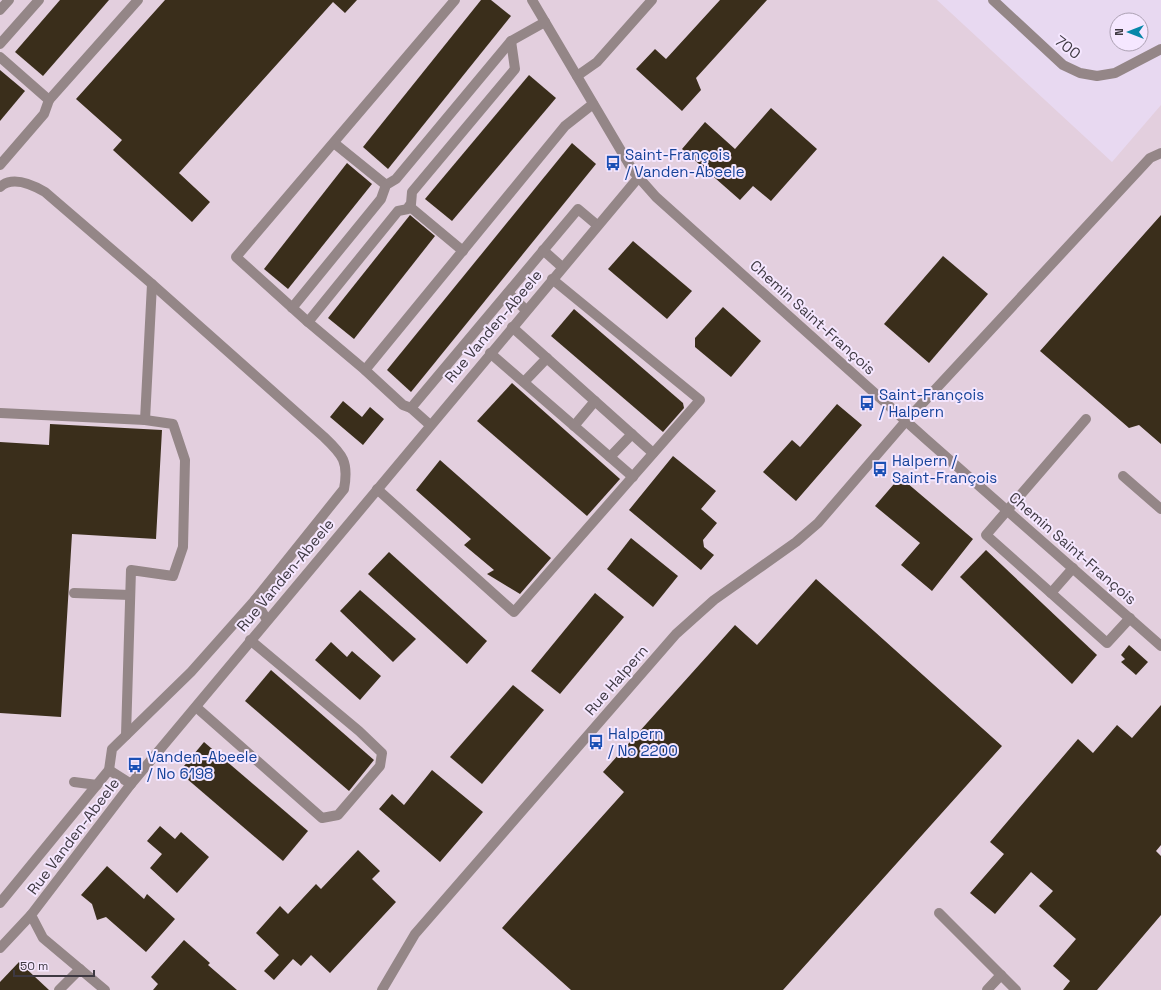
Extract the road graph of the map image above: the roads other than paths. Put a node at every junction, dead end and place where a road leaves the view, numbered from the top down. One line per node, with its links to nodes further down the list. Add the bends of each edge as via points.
1 (8, 0): 8 (street)
2 (39, 0): 11 (street)
3 (138, 0): 15 (street)
4 (455, 0): 17 (street)
5 (532, 0): 9 (street, Chemin Saint-François)
6 (652, 0): 14 (street, via 597,62)
7 (993, 0): 12 (street, 700, via 1064,65 1080,74 1097,76 1115,73)
8 (0, 10)
9 (545, 22): 10 (street); 14 (street, Chemin Saint-François)
10 (511, 41): 21 (street, via 396,180); 23 (street, via 515,69 412,192)
11 (0, 44)
12 (1161, 48)
13 (0, 57): 15 (street)
14 (577, 76): 16 (street, Chemin Saint-François)
15 (49, 100): 19 (street, via 44,114)
16 (593, 104): 20 (street, Chemin Saint-François); 26 (street, via 565,126)
17 (334, 143): 21 (street); 31 (street, via 236,257)
18 (1161, 153): 44 (street, Rue Halpern, via 1150,158)
19 (0, 165)
20 (638, 178): 24 (street, Rue Vanden-Abeele); 44 (street, Chemin Saint-François, via 664,205)
21 (386, 185): 31 (street, via 381,199)
22 (0, 187): 29 (street, via 16,182 30,184 46,192)
23 (409, 206): 26 (street); 33 (street, via 398,211)
24 (597, 226): 25 (street, via 578,208); 27 (street, Rue Vanden-Abeele)
25 (543, 250): 27 (street); 30 (street)
26 (463, 251): 37 (street)
27 (562, 267): 28 (street, Rue Vanden-Abeele)
28 (552, 279): 32 (street, Rue Vanden-Abeele); 48 (street, via 700,400)
29 (152, 284): 43 (street); 59 (street, via 337,450 347,469 344,489)
30 (508, 293): 32 (street); 40 (street)
31 (292, 308): 33 (street)
32 (526, 310): 34 (street, Rue Vanden-Abeele)
33 (308, 322): 37 (street)
34 (512, 327): 35 (street, Rue Vanden-Abeele); 36 (street)
35 (490, 353): 38 (street); 45 (street, Rue Vanden-Abeele)
36 (547, 358): 38 (street); 39 (street)
37 (365, 370): 40 (street, via 403,406)
38 (524, 382): 46 (street)
39 (595, 401): 46 (street); 47 (street)
40 (411, 408): 45 (street)
41 (0, 413): 43 (street)
42 (1086, 419): 54 (street)
43 (145, 420): 58 (street, via 173,424 185,460 183,547 173,576 131,570)
44 (906, 421): 54 (street, Chemin Saint-François); 78 (street, Rue Halpern, via 818,523 796,542 714,600 676,634 415,934)
45 (430, 425): 52 (street, Rue Vanden-Abeele)
46 (574, 426): 49 (street)
47 (632, 434): 48 (street); 49 (street)
48 (654, 453): 51 (street)
49 (610, 457): 51 (street)
50 (1123, 476): 53 (street)
51 (633, 477): 52 (street, via 514,612)
52 (377, 489): 61 (street, Rue Vanden-Abeele)
53 (1161, 509)
54 (1008, 510): 55 (street, Chemin Saint-François); 57 (street, via 986,535)
55 (1073, 568): 57 (street); 60 (street, Chemin Saint-François)
56 (74, 593): 58 (street)
57 (1051, 593): 60 (street, via 1106,643)
58 (130, 595): 65 (street)
59 (255, 600): 61 (street); 65 (street, via 191,672)
60 (1130, 618): 63 (street, Chemin Saint-François)
61 (267, 620): 62 (street, Rue Vanden-Abeele)
62 (250, 640): 64 (street, Rue Vanden-Abeele); 64 (street, via 382,753 380,766 338,815 322,818)
63 (1161, 646)
64 (196, 707): 68 (street, Rue Vanden-Abeele)
65 (126, 735): 66 (street, via 112,749)
66 (109, 770): 68 (street); 69 (street)
67 (74, 782): 69 (street)
68 (131, 784): 72 (street, Rue Vanden-Abeele)
69 (97, 785): 70 (street)
70 (0, 903)
71 (939, 913): 75 (street)
72 (31, 914): 73 (street); 74 (street, Rue Vanden-Abeele, via 43,938)
73 (0, 948)
74 (80, 969): 76 (street); 77 (street, Rue Vanden-Abeele)
75 (1001, 975): 79 (street); 80 (street)
76 (59, 990)
77 (105, 990)
78 (382, 990)
79 (987, 990)
80 (1016, 990)

